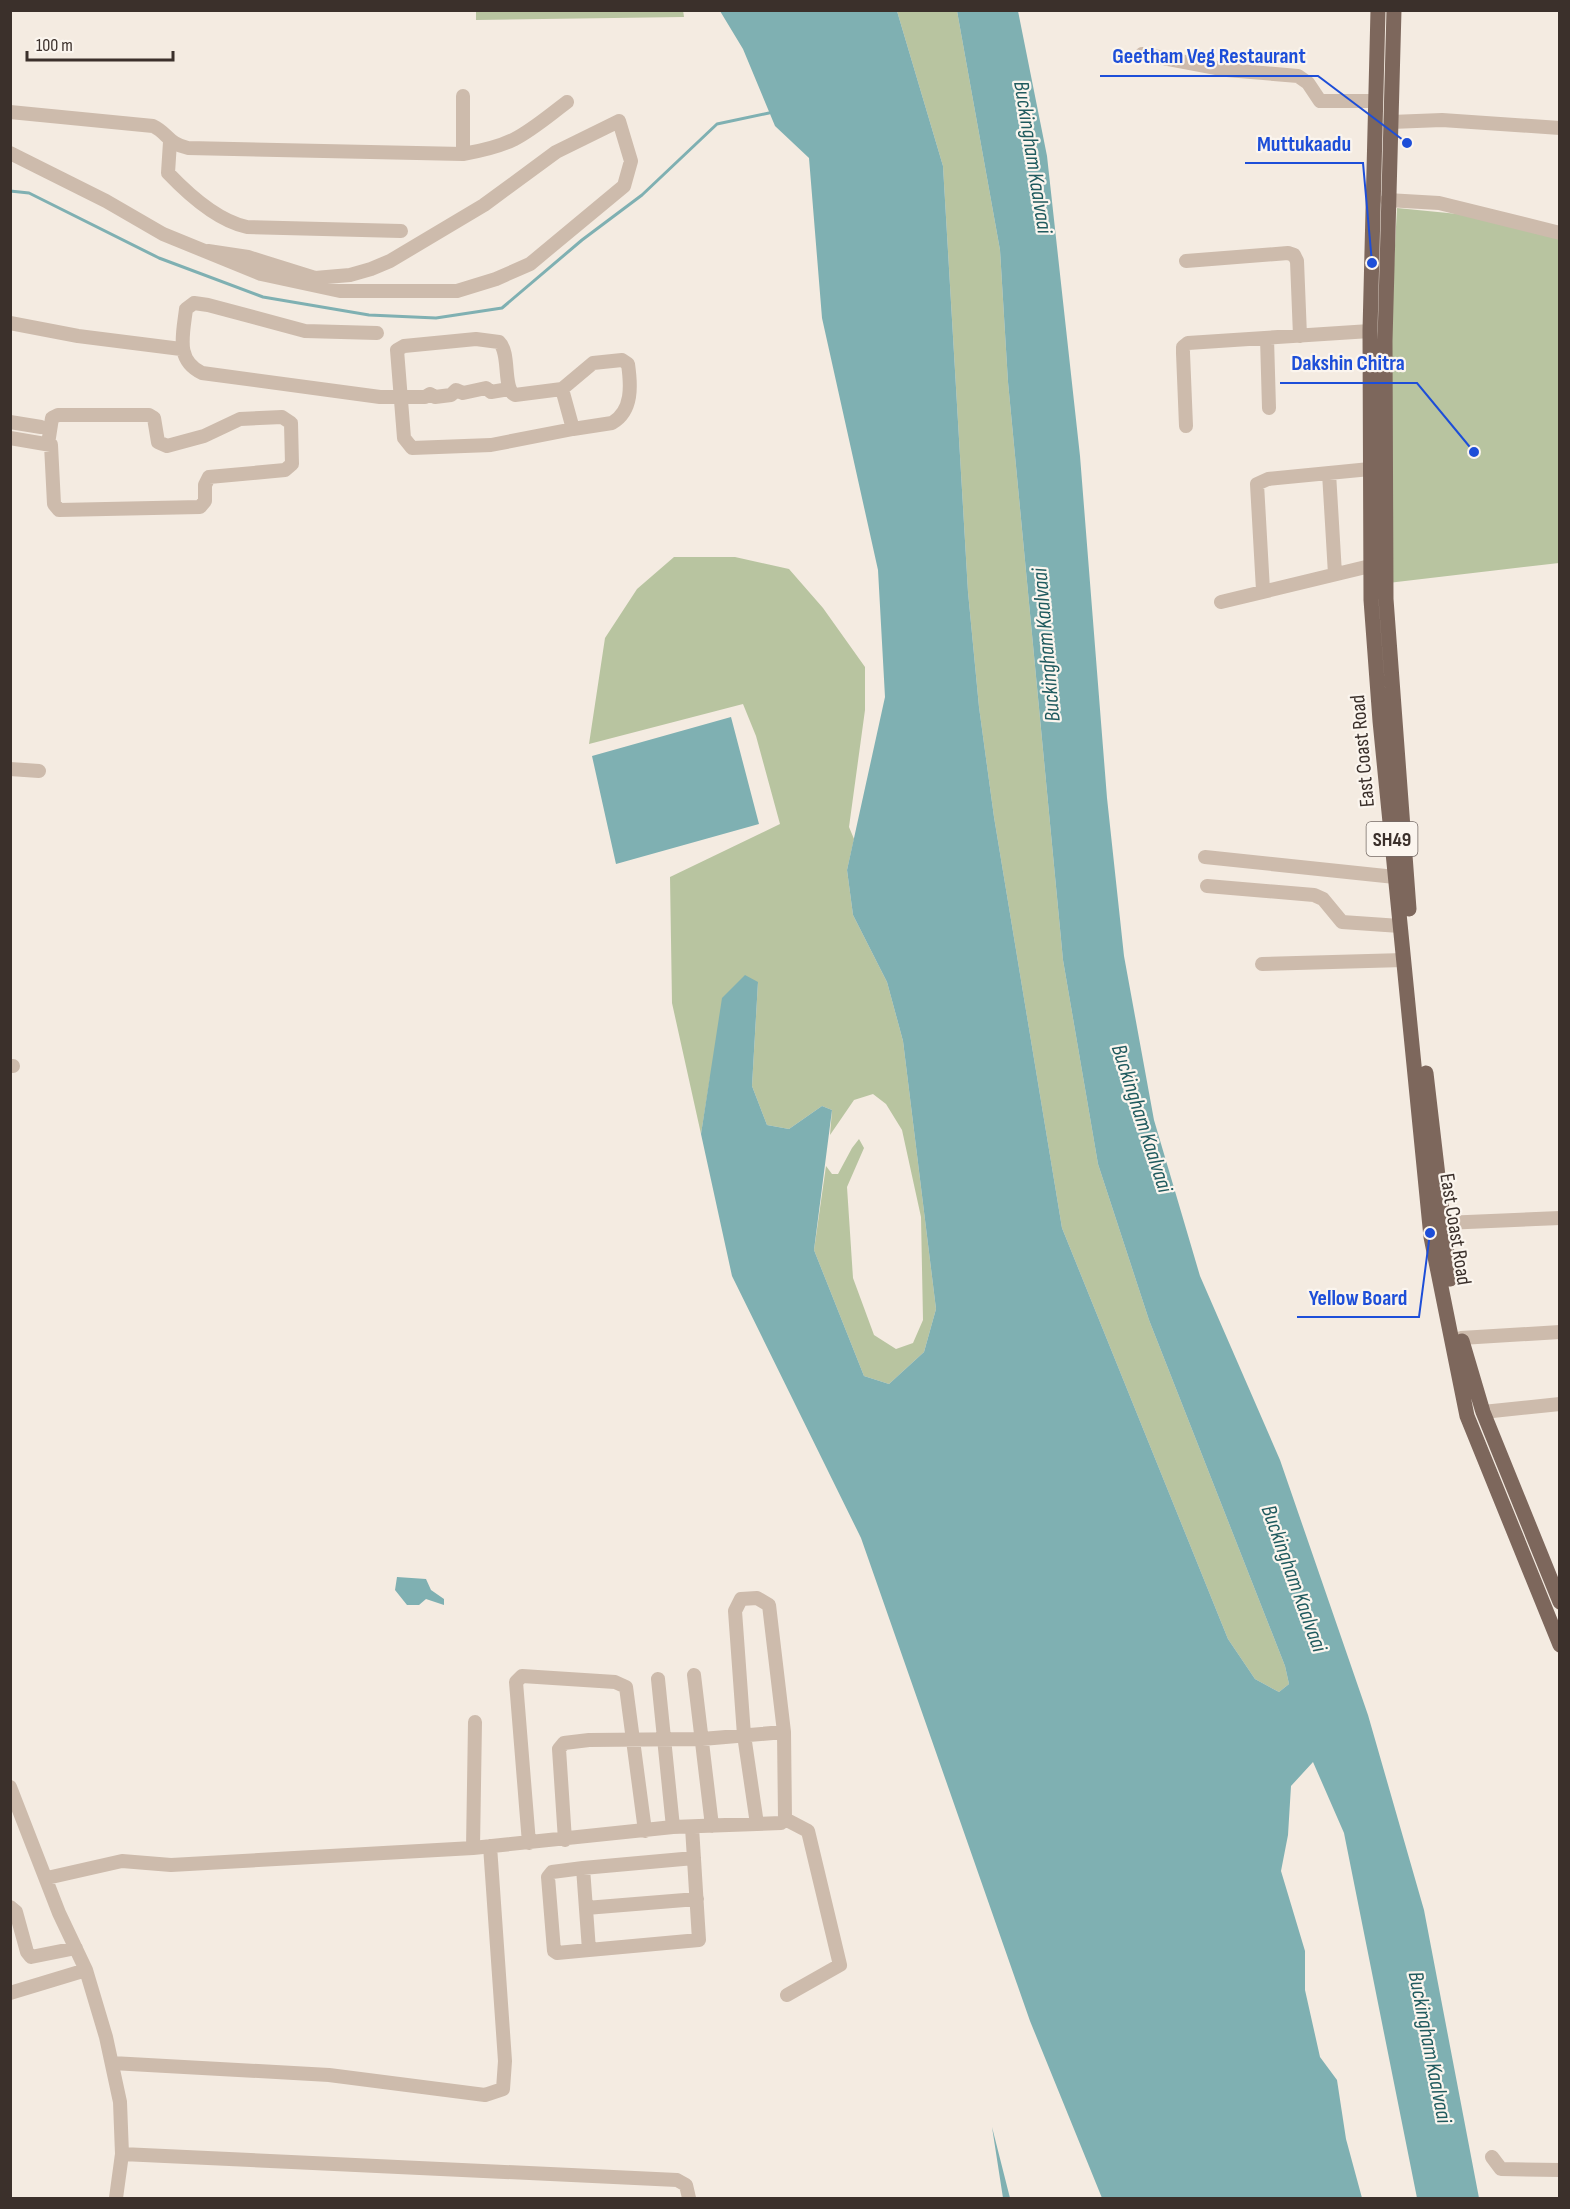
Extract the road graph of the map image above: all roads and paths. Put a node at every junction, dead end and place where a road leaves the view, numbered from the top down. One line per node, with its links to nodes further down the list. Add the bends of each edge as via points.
1 (1378, 10): 5 (main road, East Coast Road / SH49)
2 (1394, 10): 8 (main road, East Coast Road / SH49)
3 (1142, 54): 5 (street, via 1227,70 1298,76 1320,101)
4 (463, 96): 12 (street)
5 (1376, 101): 19 (main road, East Coast Road / SH49)
6 (567, 102): 12 (street, via 519,139 497,148)
7 (10, 112): 10 (street, via 153,126)
8 (1391, 122): 9 (street, via 1442,120); 13 (main road, East Coast Road / SH49)
9 (1560, 128)
10 (170, 142): 12 (street, via 188,148); 14 (street, via 168,174 216,214 236,225)
11 (10, 153): 16 (street, via 163,234)
12 (462, 154)
13 (1387, 200): 15 (street, via 1439,203); 38 (main road, East Coast Road / SH49)
14 (400, 231)
15 (1560, 233)
16 (208, 251): 16 (street, via 261,274 340,291 457,291 530,264 624,186 631,161 619,121 556,152 484,205 390,261 350,275 305,276 248,257)
17 (1186, 261): 21 (street, via 1294,255 1298,261)
18 (10, 323): 23 (street)
19 (1370, 331): 21 (street); 34 (main road, East Coast Road / SH49)
20 (377, 333): 23 (street, via 305,331 194,303 186,309)
21 (1300, 336): 22 (street)
22 (1267, 338): 27 (street); 29 (street, via 1198,342 1183,347)
23 (181, 349): 26 (street, via 187,362 202,373)
24 (562, 389): 25 (street); 31 (street); 31 (street, via 593,363 622,360 627,364 629,399 617,420)
25 (511, 392): 26 (street); 26 (street, via 502,344 476,339 398,347)
26 (401, 399): 31 (street, via 404,438 412,448 491,444)
27 (1269, 408)
28 (10, 422): 30 (street)
29 (1186, 426)
30 (41, 427)
31 (573, 429)
32 (10, 438): 33 (street)
33 (48, 444): 33 (street, via 52,447 54,504 59,510 200,507 205,501 209,477 285,470 292,465 291,423 282,417 240,419 219,431 166,446 158,442 154,418 149,415 58,415 52,418)
34 (1370, 470): 35 (street); 36 (main road, East Coast Road / SH49)
35 (1329, 473): 37 (street); 39 (street, via 1268,479 1257,484)
36 (1370, 566): 37 (street); 38 (main road, East Coast Road / SH49)
37 (1335, 573): 39 (street)
38 (1378, 588): 44 (main road, East Coast Road / SH49, via 1380,721); 50 (main road, East Coast Road / SH49, via 1413,979)
39 (1263, 590): 40 (street)
40 (1221, 602)
41 (10, 769): 42 (street)
42 (39, 771)
43 (1205, 857): 44 (street)
44 (1395, 877): 46 (main road, East Coast Road / SH49)
45 (1207, 886): 46 (street, via 1314,895 1323,899 1342,921)
46 (1400, 926): 47 (main road, East Coast Road / SH49)
47 (1404, 960): 48 (street); 56 (main road, East Coast Road / SH49, via 1431,1237 1467,1416)
48 (1262, 964)
49 (1560, 1218): 50 (street)
50 (1444, 1222): 52 (main road, East Coast Road / SH49)
51 (1560, 1332): 52 (street)
52 (1461, 1338): 54 (main road, East Coast Road / SH49)
53 (1560, 1404): 54 (street)
54 (1483, 1412): 55 (main road, East Coast Road / SH49)
55 (1560, 1602)
56 (1560, 1645)
57 (694, 1675): 62 (street)
58 (658, 1679): 64 (street)
59 (475, 1722): 75 (street)
60 (784, 1732): 61 (street); 61 (street, via 769,1605 757,1598 747,1598 737,1602 735,1611); 66 (street)
61 (744, 1735): 62 (street); 67 (street)
62 (702, 1739): 64 (street); 68 (street)
63 (634, 1740): 64 (street); 71 (street); 72 (street, via 560,1746); 73 (street, via 624,1685 518,1678)
64 (664, 1740): 69 (street)
65 (10, 1787): 78 (street)
66 (785, 1819): 67 (street, via 781,1823); 86 (street, via 808,1831 840,1965)
67 (757, 1824): 68 (street)
68 (712, 1826): 70 (street)
69 (673, 1827): 70 (street); 71 (street)
70 (692, 1827): 76 (street)
71 (645, 1831): 72 (street)
72 (565, 1840): 73 (street)
73 (529, 1843): 74 (street)
74 (490, 1846): 75 (street); 87 (street, via 505,2061 502,2089 485,2095 329,2075)
75 (473, 1848): 78 (street, via 171,1865 122,1861)
76 (694, 1858): 77 (street); 79 (street)
77 (583, 1868): 81 (street); 83 (street, via 552,1872 548,1877 554,1951)
78 (47, 1878): 82 (street)
79 (697, 1899): 81 (street); 83 (street, via 699,1940)
80 (10, 1907): 82 (street, via 16,1912 31,1957)
81 (586, 1908): 83 (street)
82 (76, 1948): 84 (street)
83 (589, 1950)
84 (86, 1970): 85 (street); 87 (street)
85 (10, 1993)
86 (787, 1995)
87 (112, 2063): 88 (street, via 120,2102)
88 (122, 2154): 91 (street); 92 (street, via 677,2180 686,2185)
89 (1492, 2157): 90 (street, via 1500,2169)
90 (1560, 2170)
91 (116, 2199)
92 (689, 2199)

